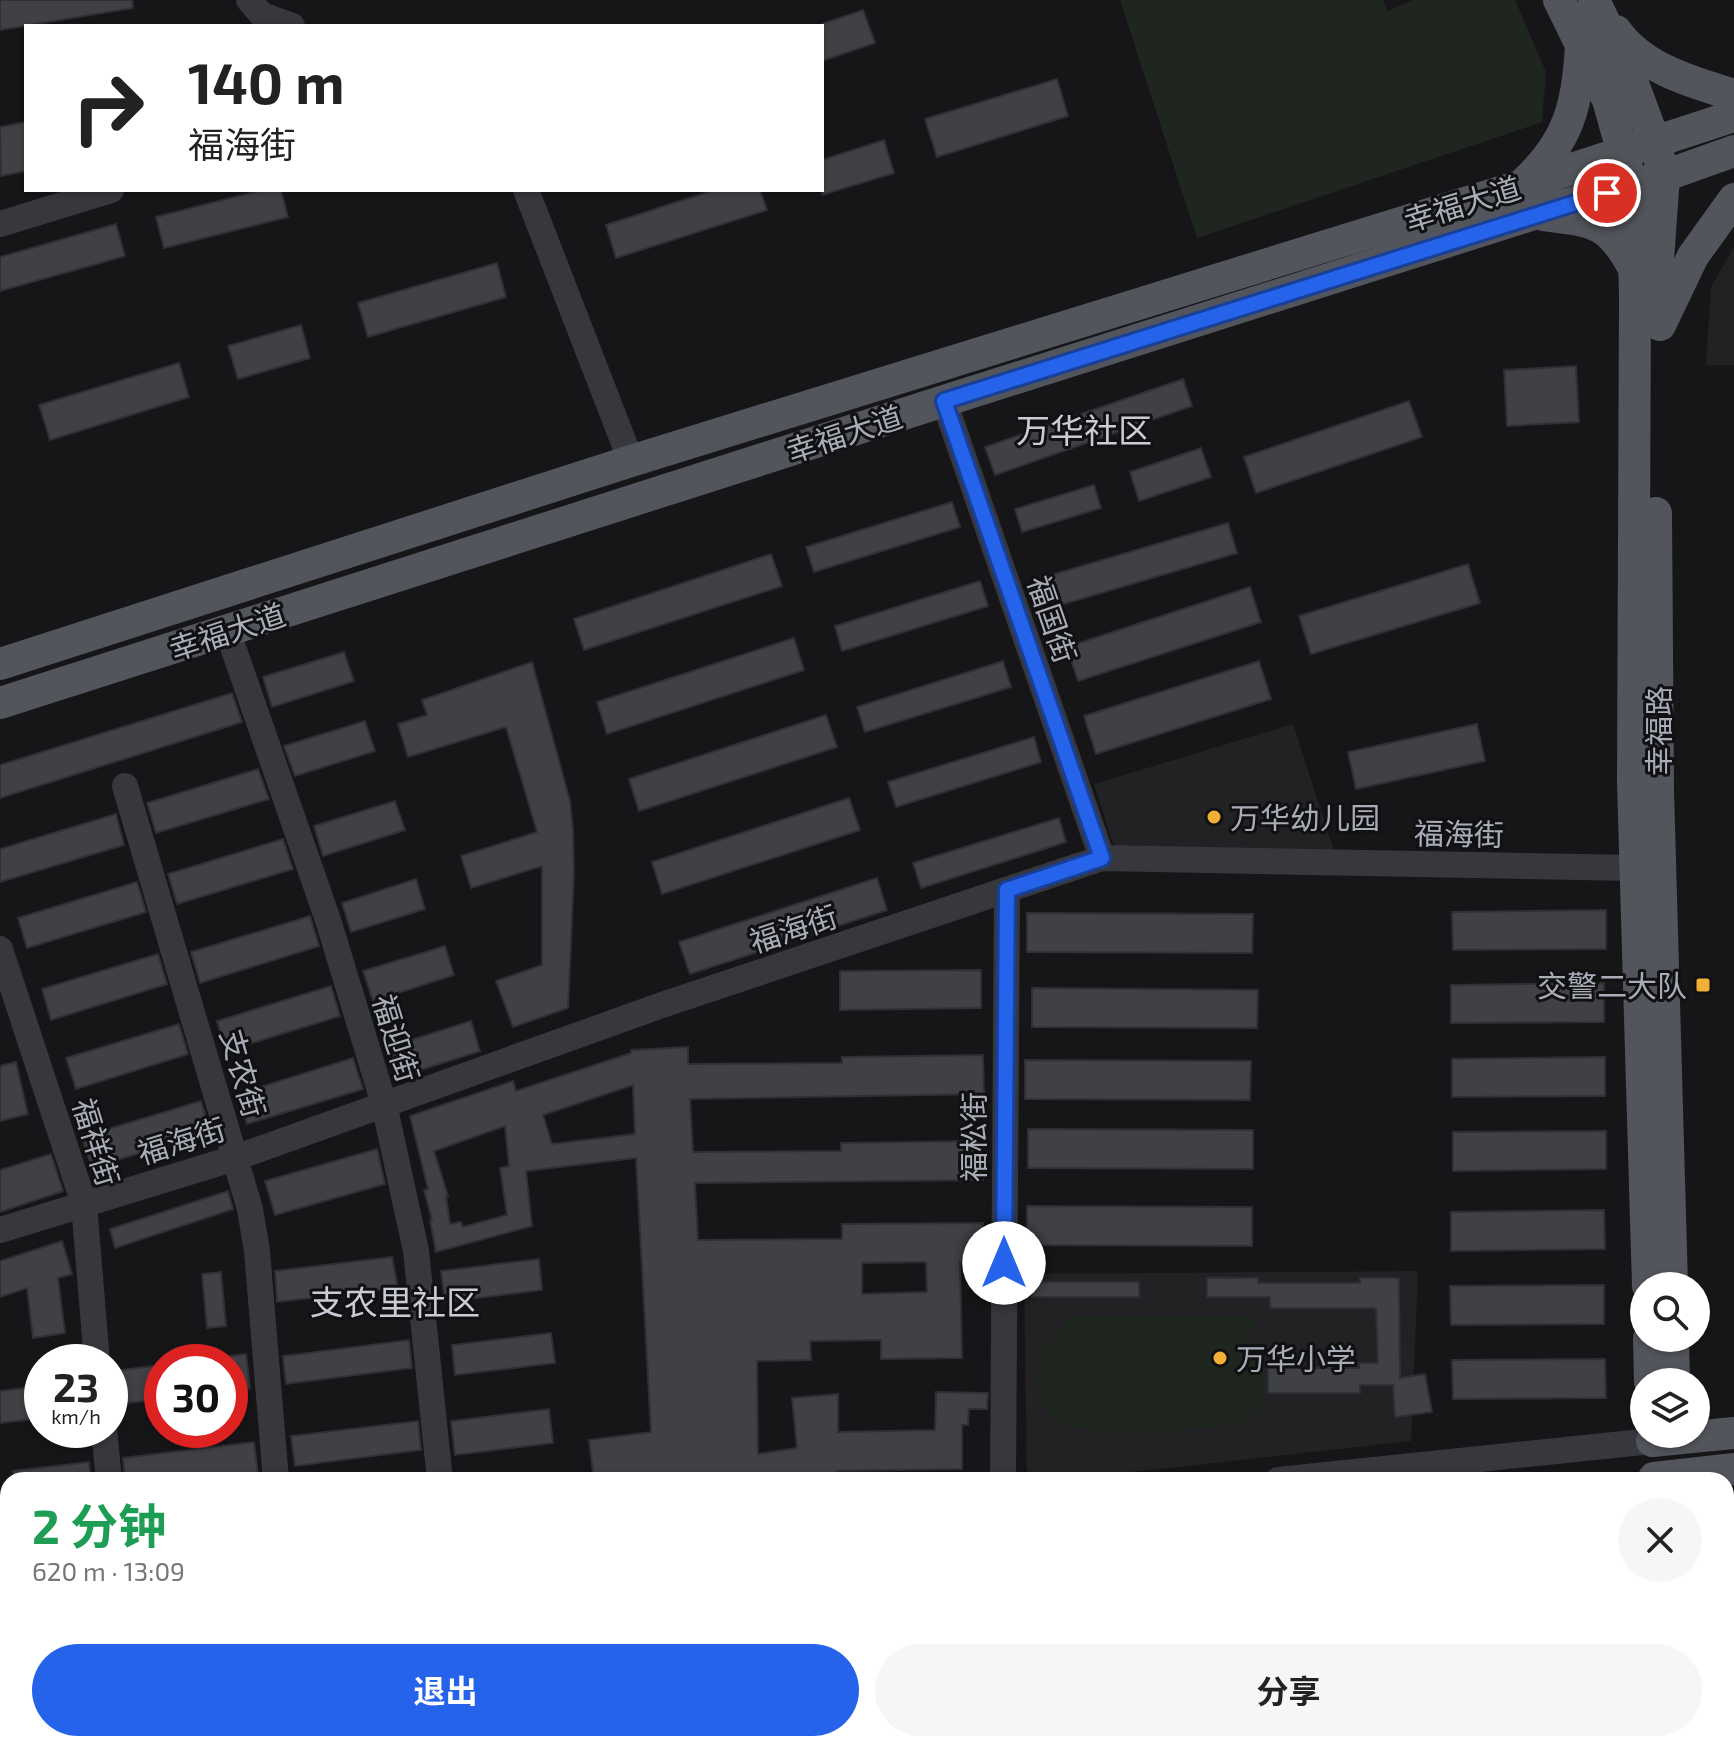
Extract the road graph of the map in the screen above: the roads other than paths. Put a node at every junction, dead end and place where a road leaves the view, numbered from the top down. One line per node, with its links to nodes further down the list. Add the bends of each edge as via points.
1 (249, 0): 4 (street, via 262,15)
2 (1559, 0): 5 (main road, 幸福路)
3 (1594, 0): 6 (main road, via 1621,37 1659,68); 8 (main road)
4 (287, 24)
5 (1581, 42): 10 (main road, 幸福路); 16 (main road, via 1577,100)
6 (1734, 95)
7 (1734, 116): 8 (main road, 幸福大道)
8 (1655, 143): 10 (main road, 幸福大道); 11 (main road)
9 (1734, 151): 11 (main road, 幸福大道)
10 (1625, 153): 12 (main road, 幸福路); 16 (main road, 幸福大道)
11 (1664, 176): 12 (main road, 幸福大道); 19 (main road, 幸福路)
12 (1632, 186): 16 (main road, 幸福大道); 18 (main road, 幸福路)
13 (104, 192): 17 (street)
14 (527, 192): 21 (street)
15 (1734, 199): 19 (main road, via 1693,256)
16 (1528, 200): 18 (main road, via 1601,227 1619,241); 20 (main road, 幸福大道); 21 (main road, 幸福大道)
17 (0, 224)
18 (1633, 267): 27 (main road, 幸福路)
19 (1654, 339): 35 (main road, 幸福路, via 1658,790)
20 (944, 401): 22 (main road, 幸福大道); 26 (street, 福国街)
21 (631, 461): 23 (main road, 幸福大道)
22 (227, 630): 24 (main road, 幸福大道); 30 (street, 福迎街, via 328,920)
23 (0, 664)
24 (0, 703)
25 (125, 786): 31 (street, 支农街)
26 (1102, 858): 27 (street, 福海街); 28 (street, 福海街)
27 (1635, 868): 34 (main road, 幸福路)
28 (1007, 890): 30 (street, 福海街); 46 (street, 福松街)
29 (0, 949): 32 (street, 福祥街)
30 (384, 1104): 31 (street, 福海街); 45 (street, 福迎街, via 416,1251)
31 (235, 1158): 32 (street, 福海街); 44 (street, 支农街, via 257,1251)
32 (84, 1204): 33 (street, 福海街); 36 (street, 福祥街)
33 (0, 1230)
34 (1648, 1272)
35 (1672, 1272)
36 (96, 1344)
37 (1734, 1433): 38 (main road)
38 (1710, 1434)
39 (1630, 1441): 47 (street)
40 (106, 1448): 43 (street)
41 (1663, 1448): 48 (main road)
42 (1734, 1469): 49 (main road)
43 (108, 1472)
44 (275, 1472)
45 (439, 1472)
46 (1003, 1472)
47 (1350, 1472)
48 (1661, 1472)
49 (1712, 1472)

